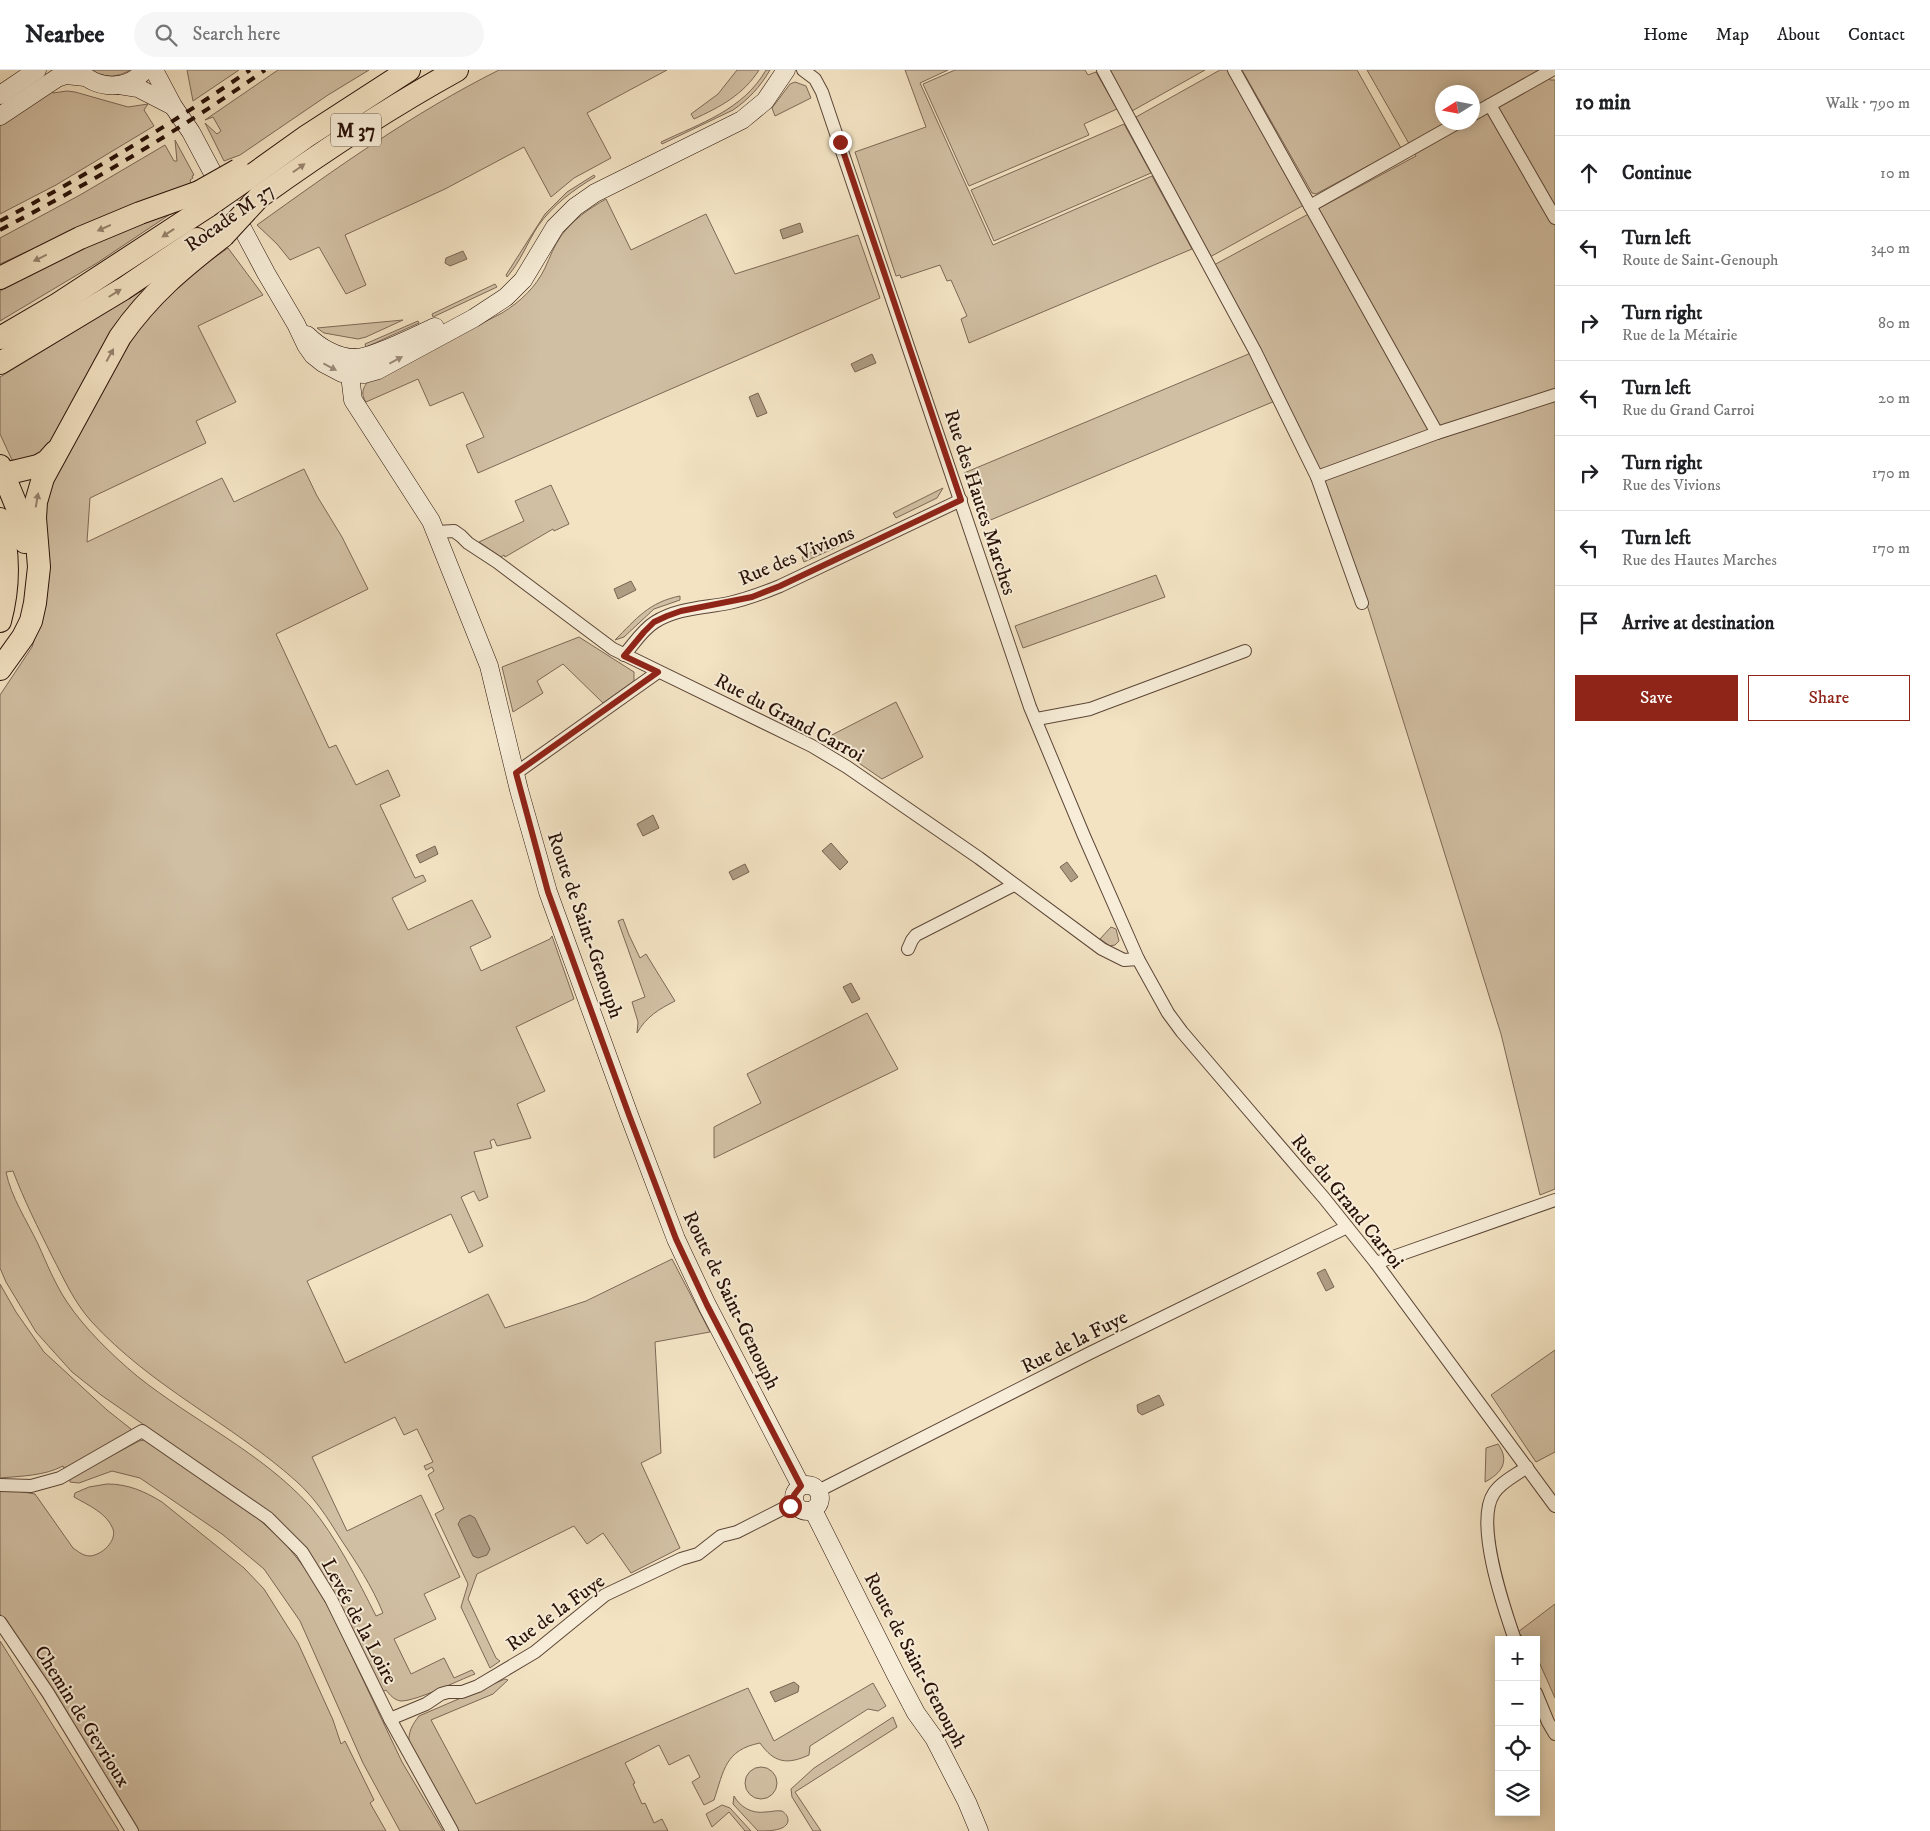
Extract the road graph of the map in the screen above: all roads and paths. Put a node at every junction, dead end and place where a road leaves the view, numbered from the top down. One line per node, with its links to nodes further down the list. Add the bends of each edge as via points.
1 (37, 70): 13 (street)
2 (145, 70): 12 (street, via 134,80)
3 (154, 70): 15 (street)
4 (409, 70): 19 (highway, Rocade M 37 / M 37, via 372,92)
5 (457, 70): 19 (highway, Rocade M 37 / M 37, one-way to 5, via 325,150)
6 (786, 70): 26 (street, via 765,101 742,120 595,193 574,207 550,234 523,280 506,297 378,370 364,374)
7 (803, 70): 32 (street, Rue des Hautes Marches, via 822,92)
8 (1103, 70): 31 (street, via 1255,351)
9 (1234, 70): 20 (street)
10 (1552, 70): 14 (street)
11 (82, 73): 12 (street, via 101,84); 17 (street, via 57,78)
12 (119, 85): 15 (street, via 138,88)
13 (0, 95)
14 (1490, 105): 16 (street); 22 (street)
15 (173, 106): 26 (street, via 306,345 313,355 334,369)
16 (1480, 111)
17 (0, 116)
18 (1445, 130): 20 (street)
19 (247, 182): 21 (highway, Rocade M 37 / M 37, bridge); 21 (highway, bridge)
20 (1310, 206): 28 (street)
21 (211, 215): 23 (highway, one-way to 23, via 80,238); 24 (highway, Rocade M 37 / M 37, via 123,288); 29 (highway, one-way to 21, via 120,337)
22 (1555, 218)
23 (0, 278)
24 (16, 338): 25 (highway, Rocade M 37 / M 37)
25 (0, 363)
26 (353, 367): 34 (street, Route de Saint-Genouph, via 353,400 358,410)
27 (1555, 395): 28 (street)
28 (1437, 433): 31 (street)
29 (57, 451): 30 (highway, via 38,466); 42 (highway, one-way to 29, via 31,621 39,567 36,502 43,478)
30 (1, 471): 42 (highway, via 19,512 28,565 27,591 17,634)
31 (1317, 476): 38 (street)
32 (961, 500): 41 (street, Rue des Vivions, via 780,586 752,597 681,611 654,622); 44 (street, Rue des Hautes Marches, via 1021,681)
33 (0, 519): 37 (highway, via 4,533)
34 (437, 532): 35 (street, Rue du Grand Carroi, via 454,531); 36 (street, Route de Saint-Genouph)
35 (468, 543): 36 (street); 41 (street, Rue du Grand Carroi)
36 (444, 552): 45 (street, Route de Saint-Genouph, via 489,666)
37 (3, 560): 39 (highway, via 5,594)
38 (1362, 603)
39 (0, 621)
40 (1245, 651): 44 (street, via 1090,709)
41 (624, 656): 43 (street, Rue du Grand Carroi)
42 (2, 666)
43 (658, 672): 45 (street); 46 (street, Rue du Grand Carroi, via 812,746 884,792)
44 (1037, 719): 47 (street, Rue des Hautes Marches)
45 (516, 773): 56 (street, Route de Saint-Genouph, via 548,892 676,1239 707,1305)
46 (1014, 885): 48 (street, via 916,935); 49 (street, Rue du Grand Carroi)
47 (1132, 945): 49 (street); 50 (street, Rue du Grand Carroi)
48 (908, 949)
49 (1112, 954): 50 (street, Rue du Grand Carroi, via 1124,960)
50 (1138, 959): 52 (street, Rue du Grand Carroi, via 1182,1032)
51 (1555, 1200): 53 (street)
52 (1347, 1227): 53 (street, Rue du Grand Carroi); 56 (street, Rue de la Fuye)
53 (1376, 1263): 54 (street, Rue du Grand Carroi)
54 (1527, 1468): 58 (street, Rue du Grand Carroi); 61 (street, via 1502,1484 1489,1503 1488,1526 1496,1580)
55 (0, 1485): 63 (street, Levée de la Loire, via 31,1486 60,1478 142,1431 268,1518 302,1552 331,1599)
56 (810, 1489): 57 (street, via 794,1495); 59 (street, via 820,1495 820,1504)
57 (794, 1503): 59 (street, via 800,1510); 63 (street, Rue de la Fuye, via 737,1532 721,1536 698,1554 604,1595 535,1652 478,1686 441,1694)
58 (1555, 1506)
59 (814, 1510): 67 (street, Route de Saint-Genouph, via 904,1692 934,1738)
60 (0, 1622): 65 (street, Chemin de Gevrioux, via 48,1693)
61 (1514, 1636)
62 (1540, 1703): 64 (street)
63 (390, 1719): 66 (street, Levée de la Loire)
64 (1555, 1734)
65 (132, 1831)
66 (452, 1831)
67 (979, 1831)

